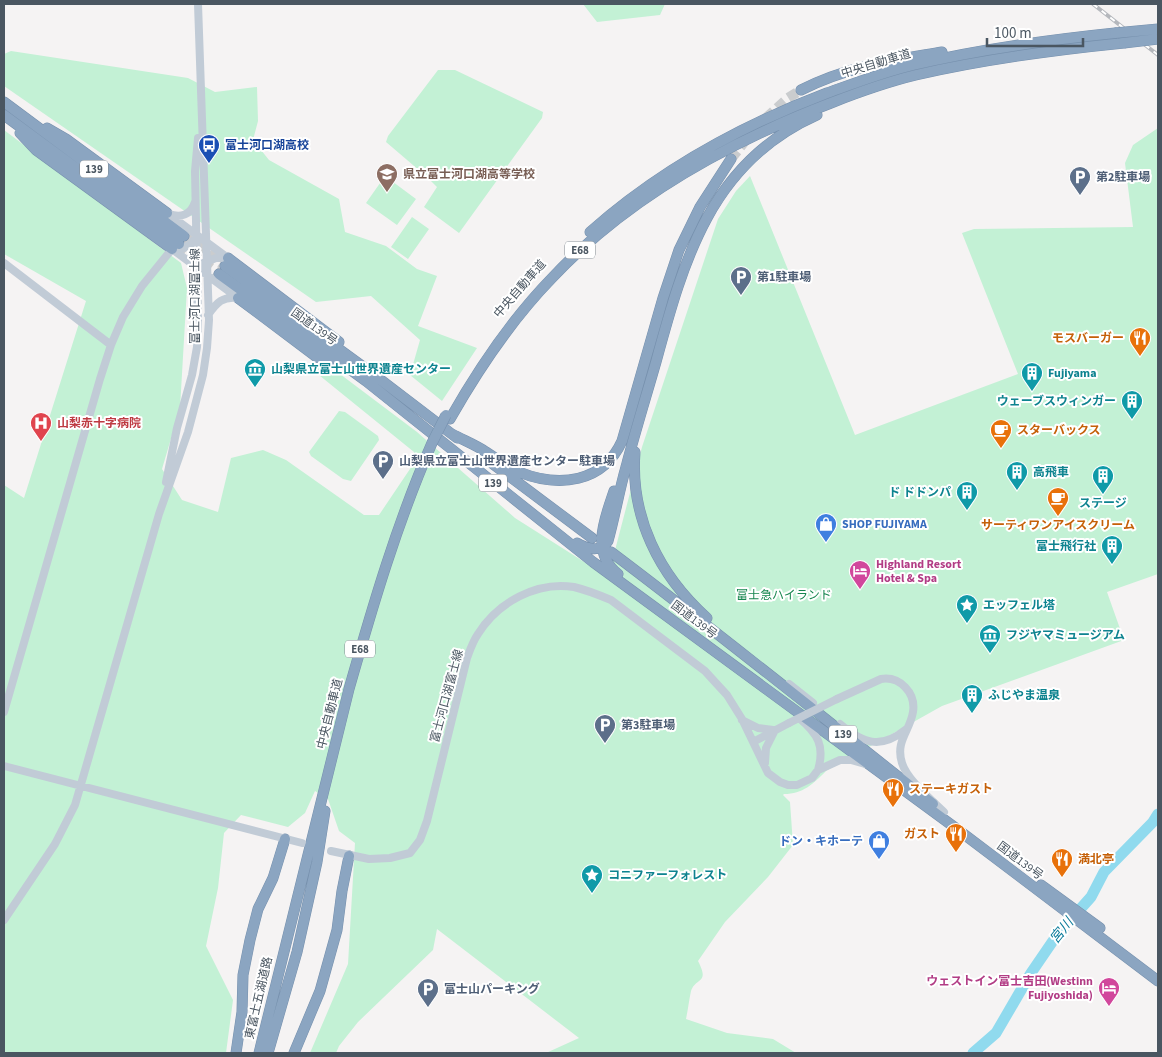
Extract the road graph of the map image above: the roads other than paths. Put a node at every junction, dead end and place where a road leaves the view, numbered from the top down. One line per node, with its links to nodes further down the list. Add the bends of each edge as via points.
1 (198, 4): 7 (main road, 富士河口湖富士線)
2 (1158, 28): 3 (highway, 中央自動車道 / E68, bridge)
3 (1072, 38): 6 (highway, via 1009,42 876,63 839,73); 25 (highway, 中央自動車道 / E68, via 991,49 880,75 780,112 716,143 643,189 582,239 502,329)
4 (1158, 39): 5 (highway, 中央自動車道 / E68, bridge, via 1033,53)
5 (915, 76): 25 (highway, 中央自動車道 / E68, via 849,96 758,133 703,163 624,214 575,255 531,301); 27 (highway, via 790,129 758,151 729,184 703,225 686,263)
6 (801, 90)
7 (201, 101): 10 (main road, 富士河口湖富士線); 14 (main road, 富士河口湖富士線)
8 (5, 110): 11 (highway, via 66,139); 13 (highway, 139); 13 (highway, via 36,150)
9 (731, 159): 26 (highway, via 700,207 679,250)
10 (196, 200): 11 (main road, via 187,214); 12 (main road, 富士河口湖富士線)
11 (167, 214): 12 (main road)
12 (196, 236): 13 (main road, via 182,250); 14 (main road); 15 (main road, 富士河口湖富士線)
13 (178, 243): 15 (main road, via 182,253); 19 (main road); 23 (main road, via 131,304)
14 (206, 243): 15 (main road); 16 (main road, 富士河口湖富士線); 18 (main road)
15 (197, 251): 19 (main road, 富士河口湖富士線)
16 (207, 261): 18 (main road, via 216,258); 19 (main road); 20 (main road, 富士河口湖富士線)
17 (4, 264): 23 (main road)
18 (224, 266): 24 (highway, 国道139号 / 139); 24 (highway, via 321,326 343,345)
19 (197, 267): 20 (main road); 31 (main road, 富士河口湖富士線, via 195,360)
20 (207, 274): 21 (main road); 22 (main road, 富士河口湖富士線)
21 (238, 298): 22 (main road, via 224,298); 24 (highway, via 318,358)
22 (208, 315): 31 (main road, 富士河口湖富士線, via 203,374 188,432)
23 (111, 344): 37 (main road)
24 (369, 377): 28 (highway, 国道139号 / 139); 30 (highway, 国道139号 / 139)
25 (448, 417): 29 (highway, 中央自動車道 / E68, bridge)
26 (627, 424): 28 (highway, via 616,453 609,461 586,476 561,481 518,472); 33 (highway, via 622,465 601,538)
27 (636, 433): 33 (highway); 35 (highway, via 636,491 650,543 679,590)
28 (452, 434): 32 (highway, 国道139号 / 139)
29 (434, 444): 55 (highway, 中央自動車道 / E68, via 405,507 366,628); 56 (highway, 中央自動車道 / E68, via 390,563 356,682 331,778)
30 (530, 513): 33 (highway, via 583,547); 34 (highway, 国道139号 / 139)
31 (159, 514): 46 (main road, 富士河口湖富士線)
32 (592, 538)
33 (607, 549): 34 (highway, via 606,559 614,571); 35 (highway, 国道139号 / 139)
34 (658, 610): 36 (highway, 国道139号 / 139)
35 (744, 654): 40 (main road, via 860,738 880,743); 47 (highway, 国道139号 / 139)
36 (769, 691): 44 (main road, via 816,736 822,752); 45 (highway, 国道139号 / 139)
37 (4, 712)
38 (742, 719): 39 (main road, via 758,728); 41 (main road, 富士河口湖富士線); 51 (main road, 富士河口湖富士線, via 705,671 611,600 573,587 533,591 519,596 496,612 477,634 467,658 420,840 410,853 390,858)
39 (775, 730): 40 (main road, bridge, via 888,678 905,687 913,703 913,713); 41 (main road); 43 (main road, via 766,748)
40 (906, 730): 47 (main road, via 900,754 905,772)
41 (752, 742): 43 (main road, 富士河口湖富士線)
42 (4, 766): 46 (main road)
43 (766, 768): 44 (main road, 富士河口湖富士線, via 772,778 788,786 806,782)
44 (818, 770): 45 (main road, 富士河口湖富士線, via 845,760 864,763)
45 (878, 771): 52 (highway, 国道139号 / 139)
46 (82, 786): 48 (main road); 54 (main road, 富士河口湖富士線, via 55,844)
47 (944, 812): 52 (highway, 国道139号 / 139)
48 (285, 838): 49 (main road); 59 (highway, via 250,940 243,975)
49 (302, 843)
50 (331, 851): 51 (main road, 富士河口湖富士線)
51 (350, 856): 62 (highway, via 320,991)
52 (1061, 904): 53 (highway, 国道139号 / 139)
53 (1081, 918): 57 (highway, 国道139号 / 139); 58 (highway, 国道139号 / 139)
54 (4, 920)
55 (284, 948): 60 (highway, 東富士五湖道路 / E68)
56 (297, 952): 61 (highway, 東富士五湖道路 / E68)
57 (1158, 973)
58 (1158, 980)
59 (236, 1053)
60 (259, 1053)
61 (268, 1053)
62 (294, 1053)

